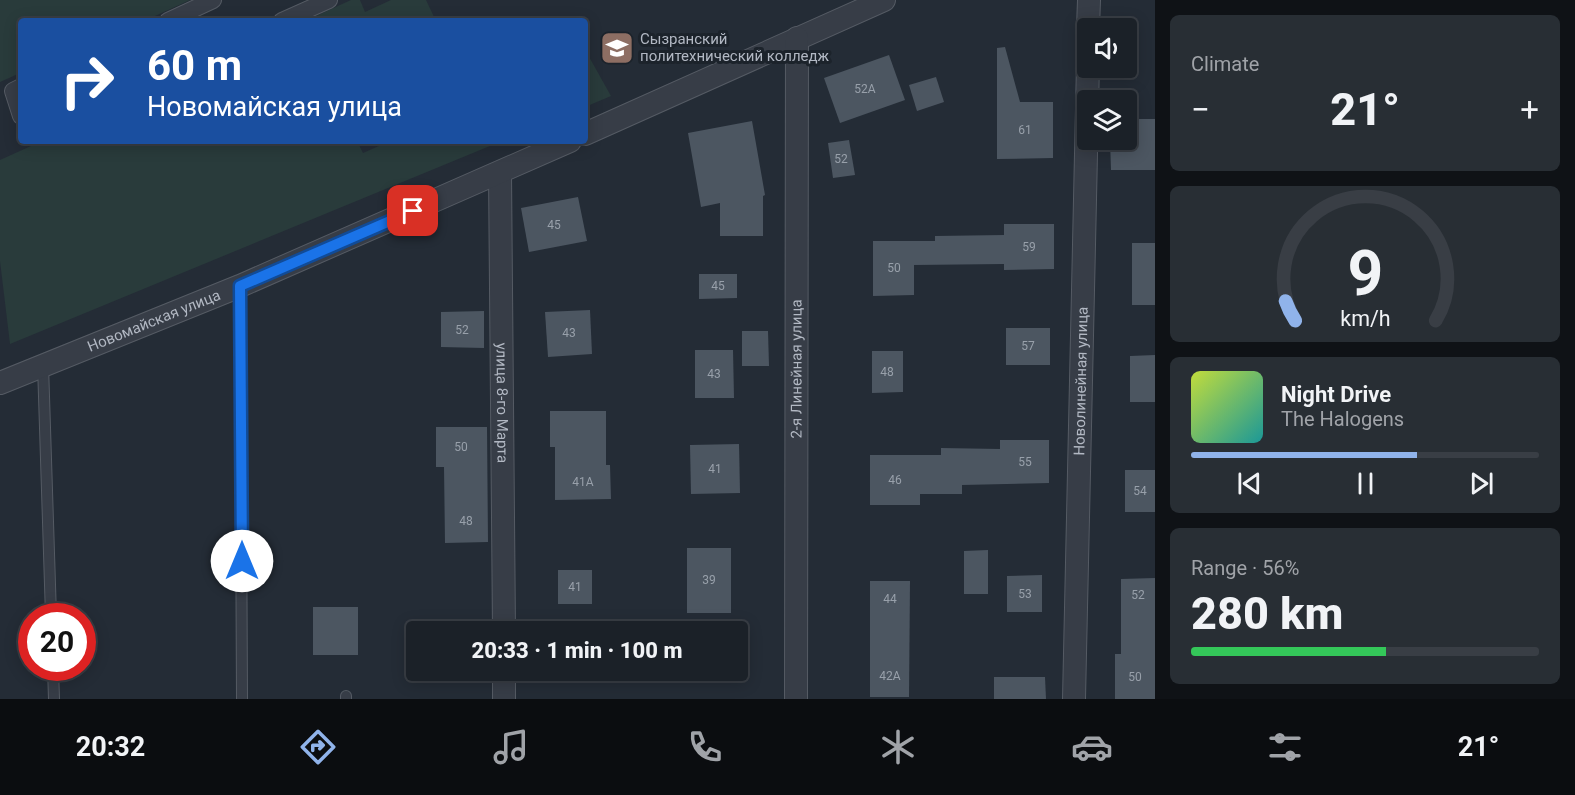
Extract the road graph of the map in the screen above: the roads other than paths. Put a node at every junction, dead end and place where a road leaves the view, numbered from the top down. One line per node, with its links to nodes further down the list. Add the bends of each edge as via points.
1 (213, 0): 5 (street)
2 (329, 0): 6 (street)
3 (884, 0): 8 (street)
4 (1089, 0): 7 (street)
5 (174, 18)
6 (289, 18)
7 (1088, 18)
8 (797, 38): 12 (street); 25 (street, 2-я Линейная улица)
9 (1088, 78): 26 (street, Новолинейная улица)
10 (18, 88): 11 (street, via 13,91)
11 (18, 107)
12 (588, 133)
13 (563, 144): 14 (street, Новомайская улица)
14 (500, 173): 15 (street, Новомайская улица); 19 (street, улица 8-го Марта)
15 (240, 286): 16 (street, Новомайская улица); 23 (lane)
16 (42, 364): 17 (street, Новомайская улица); 18 (lane)
17 (0, 383)
18 (51, 603)
19 (504, 621)
20 (53, 681): 22 (lane)
21 (504, 681): 24 (street)
22 (54, 699)
23 (242, 699)
24 (504, 699)
25 (796, 699)
26 (1074, 699)

